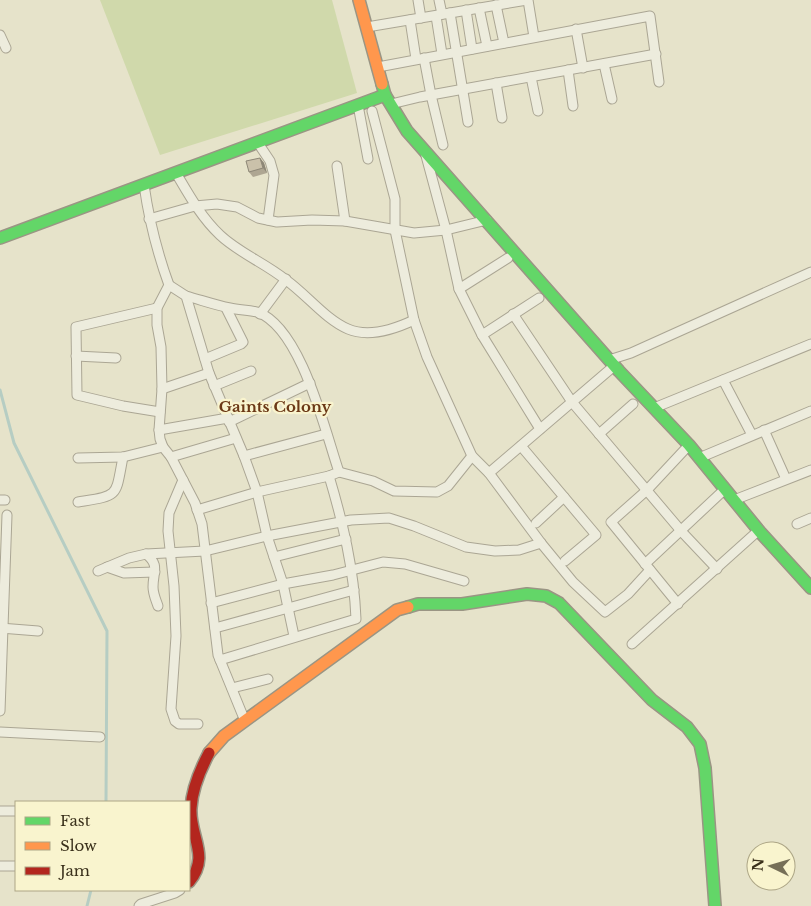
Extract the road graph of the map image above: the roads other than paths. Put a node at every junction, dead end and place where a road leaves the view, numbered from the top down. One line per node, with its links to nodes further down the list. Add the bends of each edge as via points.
1 (360, 0): 12 (street)
2 (418, 0): 10 (street)
3 (439, 0): 9 (street)
4 (527, 0): 5 (street); 15 (street)
5 (507, 2): 6 (street)
6 (496, 5): 7 (street); 16 (street)
7 (479, 8): 8 (street); 17 (street)
8 (466, 10): 9 (street); 19 (street)
9 (442, 14): 10 (street); 20 (street); 21 (street)
10 (421, 18): 11 (street)
11 (410, 20): 12 (street); 23 (street)
12 (367, 27): 25 (street)
13 (576, 29): 15 (street); 22 (street, via 650,16); 26 (street)
14 (0, 35): 18 (street)
15 (534, 37): 16 (street)
16 (504, 43): 17 (street)
17 (487, 46): 19 (street)
18 (6, 48)
19 (472, 49): 20 (street)
20 (456, 52): 21 (street); 31 (street)
21 (442, 54): 23 (street)
22 (656, 54): 24 (street); 29 (street)
23 (420, 59): 25 (street); 32 (street)
24 (604, 64): 26 (street); 34 (street)
25 (378, 66): 33 (street)
26 (583, 68): 27 (street)
27 (568, 70): 28 (street); 36 (street)
28 (531, 77): 30 (street); 38 (street)
29 (659, 82)
30 (496, 83): 31 (street); 39 (street)
31 (462, 89): 32 (street); 40 (street)
32 (430, 95): 33 (street); 42 (street)
33 (388, 100): 35 (street); 43 (street, via 407,131)
34 (612, 100)
35 (358, 105): 41 (street); 44 (street)
36 (574, 106)
37 (372, 111): 53 (street, via 395,199)
38 (538, 111)
39 (502, 118)
40 (468, 122)
41 (258, 142): 46 (street); 50 (street, via 274,175)
42 (443, 145)
43 (424, 150): 51 (street); 54 (street)
44 (368, 159)
45 (337, 166): 52 (street)
46 (176, 173): 47 (street); 48 (street)
47 (144, 185): 49 (street); 55 (street)
48 (196, 206): 49 (street); 50 (street, via 217,204); 58 (street, via 220,235)
49 (148, 219): 59 (street)
50 (268, 220): 52 (street)
51 (486, 220): 54 (street); 73 (street)
52 (345, 221): 53 (street)
53 (395, 230): 54 (street, via 414,233); 67 (street)
54 (446, 230): 60 (street)
55 (0, 238)
56 (508, 258): 60 (street)
57 (811, 272): 73 (street)
58 (286, 279): 65 (street); 67 (street, via 350,330 375,333 399,328)
59 (169, 286): 61 (street); 63 (street)
60 (459, 289): 68 (street)
61 (186, 296): 64 (street); 72 (street)
62 (539, 298): 66 (street)
63 (157, 308): 70 (street, via 76,327); 79 (street)
64 (226, 308): 65 (street); 72 (street, via 243,342)
65 (260, 314): 77 (street, via 290,340)
66 (513, 314): 68 (street); 80 (street)
67 (414, 320): 97 (street, via 427,357)
68 (482, 335): 87 (street)
69 (811, 344): 76 (street)
70 (76, 356): 71 (street); 84 (street, via 78,395)
71 (116, 358)
72 (204, 359): 75 (street)
73 (611, 363): 80 (street); 82 (street)
74 (251, 371): 78 (street)
75 (209, 374): 78 (street); 79 (street)
76 (723, 380): 82 (street); 91 (street)
77 (310, 382): 85 (street); 89 (street)
78 (214, 386): 85 (street)
79 (162, 389): 84 (street)
80 (572, 402): 87 (street); 90 (street)
81 (633, 404): 90 (street)
82 (654, 408): 94 (street)
83 (811, 411): 88 (street)
84 (160, 412): 86 (street)
85 (228, 420): 86 (street); 92 (street)
86 (159, 430): 95 (street)
87 (540, 430): 93 (street)
88 (764, 430): 91 (street); 107 (street)
89 (326, 434): 96 (street); 103 (street)
90 (599, 434): 109 (street)
91 (752, 435): 101 (street)
92 (236, 438): 96 (street); 99 (street)
93 (521, 446): 104 (street); 111 (street)
94 (689, 446): 101 (street); 109 (street)
95 (163, 447): 98 (street); 99 (street)
96 (244, 456): 110 (street)
97 (472, 456): 103 (street, via 448,486 437,492 394,491 373,481); 104 (street)
98 (123, 457): 100 (street); 113 (street, via 114,493)
99 (171, 457): 106 (street)
100 (78, 458)
101 (699, 458): 108 (street)
102 (811, 470): 107 (street)
103 (339, 472): 105 (street)
104 (489, 473): 124 (street)
105 (329, 476): 110 (street); 117 (street)
106 (183, 480): 114 (street); 126 (street, via 169,513)
107 (786, 480): 112 (street)
108 (725, 489): 112 (street); 120 (street)
109 (647, 490): 120 (street); 131 (street, via 611,522)
110 (257, 492): 114 (street); 122 (street)
111 (564, 497): 118 (street); 129 (street, via 596,535)
112 (734, 500): 121 (street)
113 (78, 502)
114 (197, 510): 125 (street)
115 (7, 515): 136 (street)
116 (811, 518): 119 (street)
117 (342, 522): 122 (street); 123 (street); 124 (street, via 389,518 466,546 495,552)
118 (536, 523)
119 (797, 524)
120 (680, 529): 131 (street); 132 (street)
121 (758, 530): 132 (street); 139 (street)
122 (267, 536): 125 (street); 128 (street)
123 (346, 539): 128 (street); 133 (street)
124 (541, 544): 131 (street, via 573,582 605,612 628,594)
125 (205, 551): 126 (street); 141 (street)
126 (170, 553): 127 (street); 156 (street, via 176,636 171,709 179,724)
127 (146, 554): 130 (street); 135 (street, via 152,559)
128 (274, 557): 138 (street)
129 (565, 561)
130 (107, 567): 134 (street); 135 (street, via 124,573)
131 (647, 567): 142 (street)
132 (716, 569): 142 (street)
133 (352, 571): 137 (street, via 383,562 405,564); 138 (street); 140 (street)
134 (98, 572)
135 (156, 572): 143 (street, via 154,595)
136 (2, 576): 145 (street)
137 (464, 581)
138 (282, 584): 141 (street); 144 (street)
139 (811, 588)
140 (354, 590): 144 (street); 148 (street, via 356,619)
141 (211, 604): 146 (street)
142 (678, 604): 149 (street)
143 (158, 606)
144 (287, 609): 146 (street); 148 (street)
145 (1, 628): 147 (street); 151 (street)
146 (215, 628): 150 (street)
147 (38, 631)
148 (294, 636): 150 (street)
149 (632, 644)
150 (220, 660): 153 (street)
151 (1, 679): 154 (street)
152 (268, 679): 153 (street)
153 (232, 688): 155 (street)
154 (0, 711)
155 (245, 721): 161 (street, via 209,752); 168 (street, via 397,610 418,604 462,604 527,594 546,596 559,603 652,700 687,727 700,744 705,768)
156 (198, 724)
157 (0, 732): 158 (street)
158 (100, 737)
159 (15, 810): 160 (street)
160 (0, 811)
161 (190, 816)
162 (190, 816): 165 (street, via 200,852 197,868)
163 (0, 866): 164 (street)
164 (15, 866)
165 (190, 880)
166 (179, 891): 167 (street)
167 (139, 906)
168 (715, 906)

